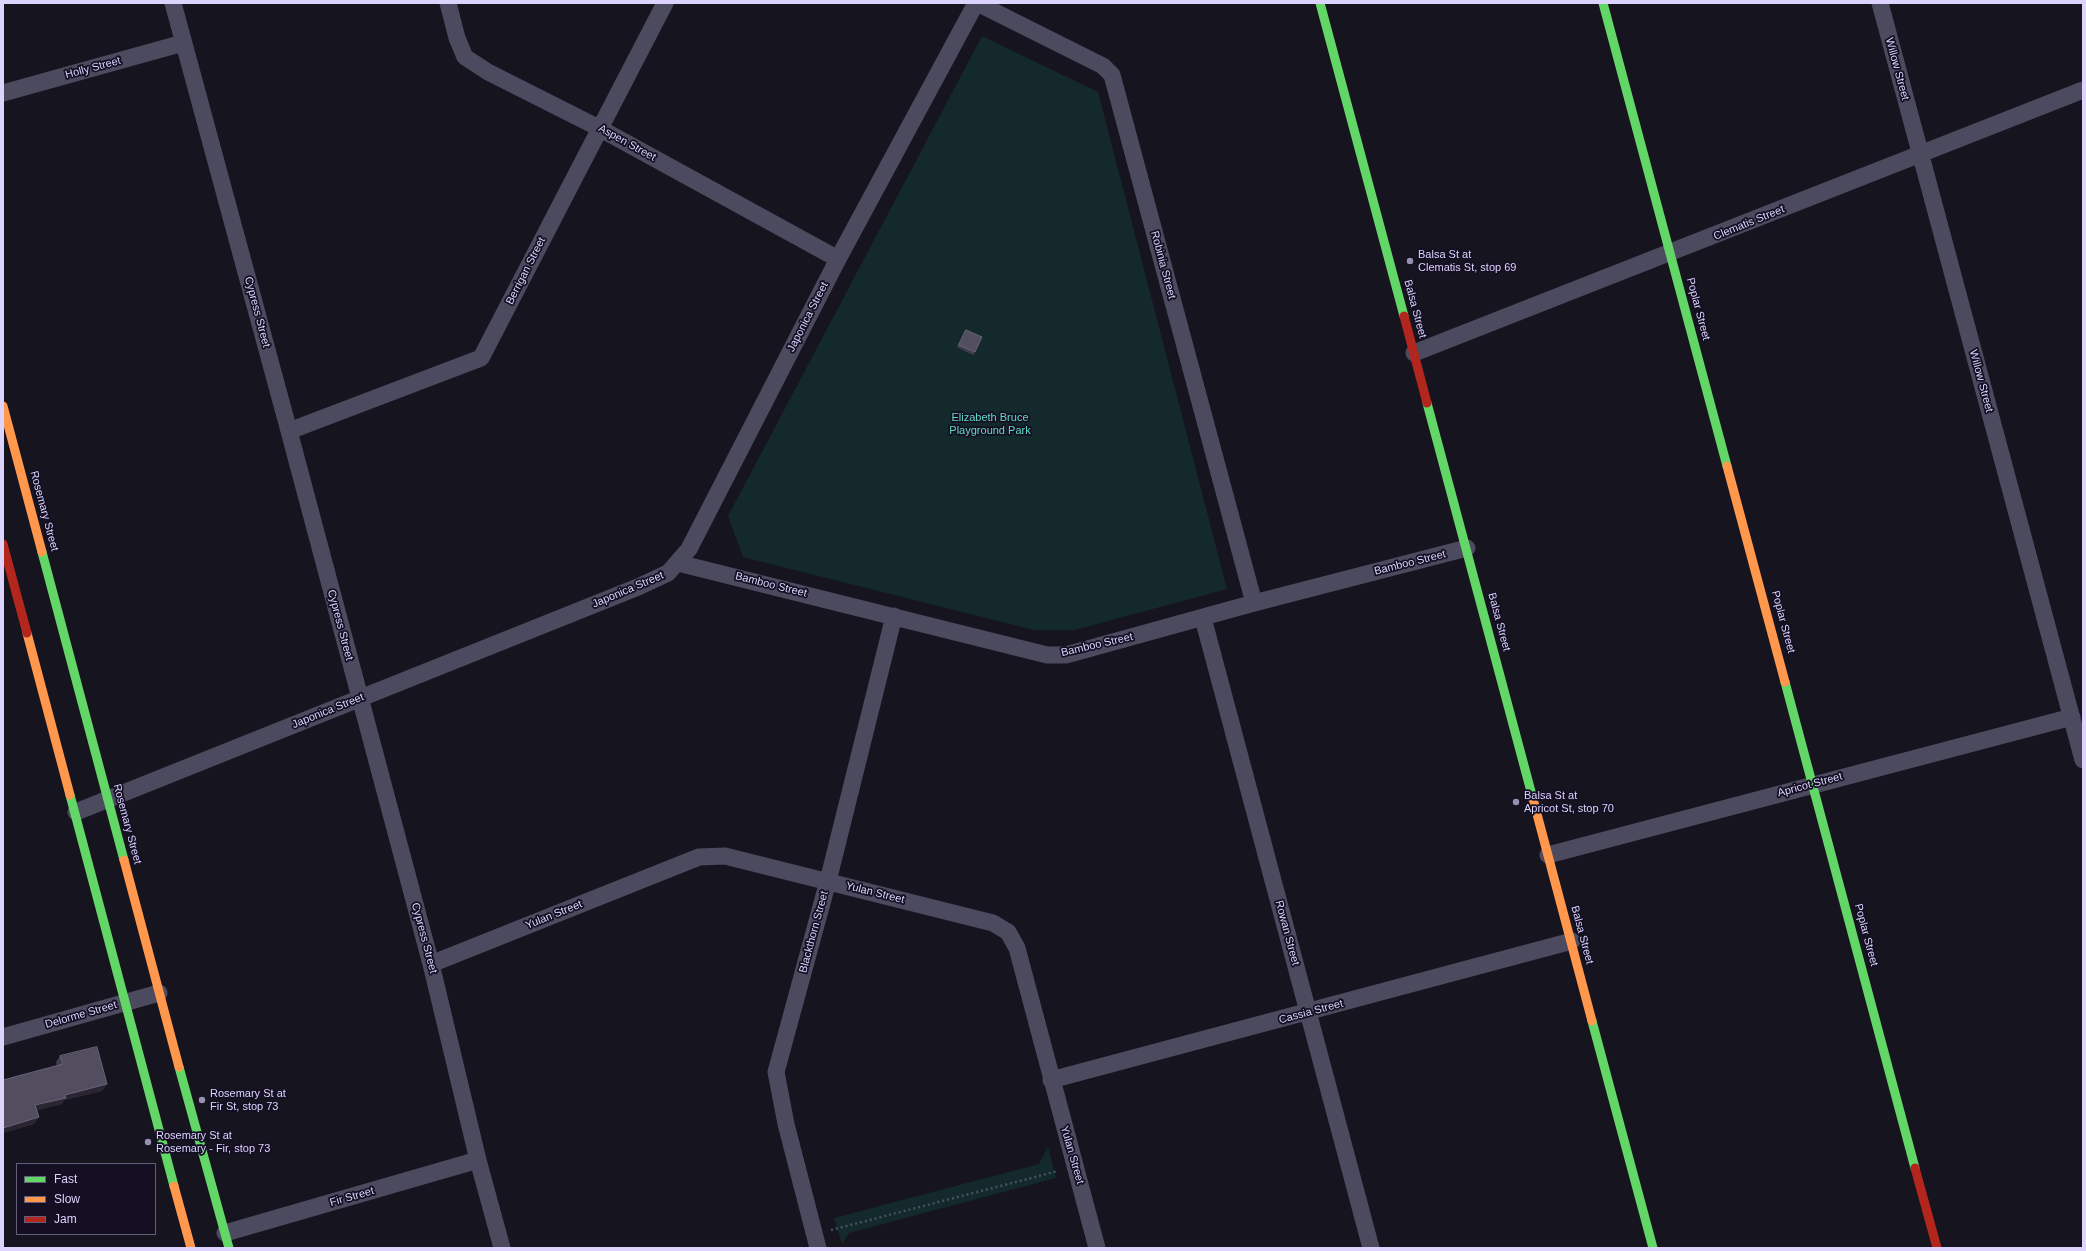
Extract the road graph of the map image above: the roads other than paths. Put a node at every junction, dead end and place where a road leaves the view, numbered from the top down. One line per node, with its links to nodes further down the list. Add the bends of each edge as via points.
1 (172, 3): 8 (street, Cypress Street)
2 (448, 3): 11 (street, Aspen Street, via 465,57 488,72)
3 (665, 3): 11 (street, Berrigan Street)
4 (976, 3): 14 (street, Japonica Street); 21 (street, Robinia Street, via 1103,66 1112,75)
5 (1320, 3): 15 (street, Balsa Street)
6 (1603, 3): 13 (street, Poplar Street)
7 (1880, 3): 12 (street, Willow Street)
8 (184, 43): 10 (street, Holly Street); 17 (street, Cypress Street)
9 (2083, 90): 12 (street, Clematis Street)
10 (3, 92)
11 (599, 128): 14 (street, Aspen Street); 17 (street, Berrigan Street, via 481,358)
12 (1920, 155): 13 (street, Clematis Street); 25 (street, Willow Street)
13 (1671, 253): 15 (street, Clematis Street); 27 (street, Poplar Street)
14 (838, 259): 20 (street, Japonica Street, via 689,549)
15 (1414, 353): 19 (street, Balsa Street)
16 (3, 406): 28 (street, Rosemary Street)
17 (289, 431): 24 (street, Cypress Street)
18 (3, 544): 29 (street)
19 (1467, 548): 21 (street, Bamboo Street); 30 (street, Balsa Street)
20 (678, 563): 22 (street, Bamboo Street); 24 (street, Japonica Street, via 668,573 638,587)
21 (1254, 603): 23 (street, Bamboo Street)
22 (894, 616): 23 (street, Bamboo Street, via 1047,655 1066,655); 31 (street, Blackthorn Street)
23 (1203, 618): 36 (street, Rowan Street)
24 (360, 698): 28 (street, Japonica Street); 33 (street, Cypress Street)
25 (2072, 717): 26 (street, Willow Street); 27 (street, Apricot Street)
26 (2083, 760)
27 (1814, 784): 30 (street, Apricot Street); 47 (street, Poplar Street)
28 (108, 799): 29 (street, Japonica Street); 34 (street, Rosemary Street)
29 (76, 812): 35 (street)
30 (1548, 855): 32 (street, Balsa Street)
31 (828, 881): 33 (street, Yulan Street, via 725,856 699,857); 38 (street, Yulan Street, via 993,923 1008,932 1017,948); 41 (street, Blackthorn Street, via 776,1072 786,1124)
32 (1572, 941): 36 (street, Cassia Street); 46 (street, Balsa Street)
33 (431, 964): 39 (street, Cypress Street)
34 (159, 993): 35 (street, Delorme Street); 40 (street, Rosemary Street)
35 (125, 1002): 37 (street, Delorme Street); 42 (street)
36 (1308, 1013): 38 (street, Cassia Street); 45 (street, Rowan Street)
37 (3, 1037)
38 (1051, 1080): 44 (street, Yulan Street)
39 (478, 1160): 40 (street, Fir Street); 43 (street, Cypress Street)
40 (227, 1241)
41 (817, 1241)
42 (191, 1248)
43 (502, 1248)
44 (1097, 1248)
45 (1370, 1248)
46 (1653, 1248)
47 (1937, 1248)

